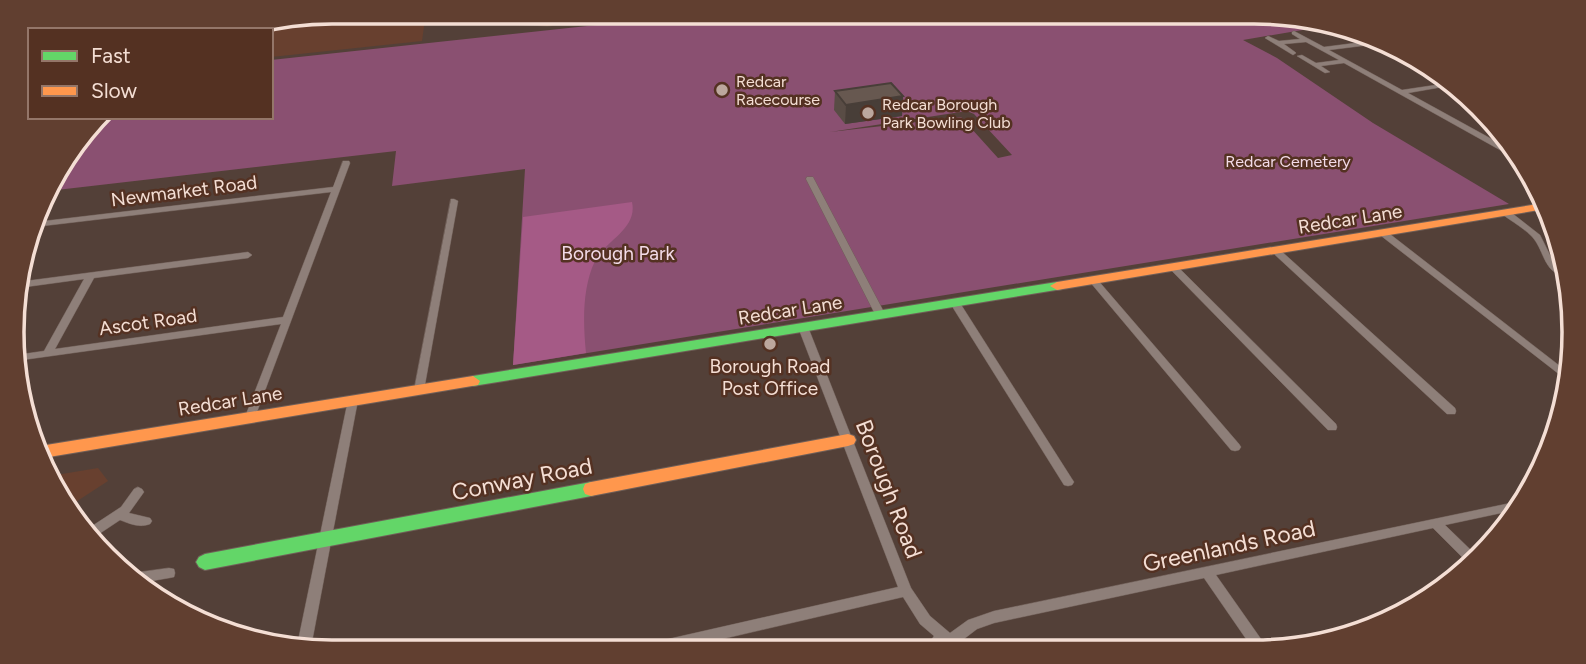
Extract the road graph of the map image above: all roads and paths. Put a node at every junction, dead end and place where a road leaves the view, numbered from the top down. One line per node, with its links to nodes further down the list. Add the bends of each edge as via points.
1 (1294, 33): 3 (street)
2 (1268, 38): 4 (street)
3 (1306, 40): 4 (street); 6 (street)
4 (1278, 43): 8 (street)
5 (1362, 44): 6 (street)
6 (1324, 49): 7 (street)
7 (1346, 61): 8 (street); 11 (street)
8 (1315, 65): 9 (street)
9 (1327, 72)
10 (1439, 86): 11 (street)
11 (1402, 92): 12 (street)
12 (1498, 145)
13 (346, 163): 15 (street)
14 (810, 179): 29 (street)
15 (336, 189): 19 (street, Newmarket Road); 30 (street)
16 (454, 201): 35 (street)
17 (1535, 207): 18 (main road, Redcar Lane)
18 (1505, 212): 20 (main road, Redcar Lane); 23 (street, via 1537,237)
19 (44, 224)
20 (1383, 233): 21 (main road, Redcar Lane); 34 (street)
21 (1276, 251): 24 (main road, Redcar Lane); 37 (street)
22 (248, 255): 25 (street)
23 (1555, 267)
24 (1174, 268): 26 (main road, Redcar Lane); 39 (street)
25 (91, 275): 27 (street); 32 (street)
26 (1093, 280): 28 (main road, Redcar Lane); 41 (street)
27 (28, 284)
28 (955, 303): 29 (main road, Redcar Lane); 43 (street)
29 (880, 314): 31 (main road, Redcar Lane)
30 (285, 320): 32 (street, Ascot Road); 38 (street)
31 (803, 327): 35 (main road, Redcar Lane); 40 (street, Borough Road)
32 (47, 354): 33 (street, Ascot Road)
33 (25, 357)
34 (1559, 370)
35 (419, 390): 36 (main road, Redcar Lane)
36 (353, 400): 38 (main road, Redcar Lane); 50 (street)
37 (1451, 411)
38 (250, 417): 42 (main road, Redcar Lane)
39 (1332, 427)
40 (848, 440): 50 (main road, Conway Road); 56 (street, Borough Road)
41 (1235, 447)
42 (48, 451)
43 (1069, 482)
44 (138, 492): 46 (street)
45 (1507, 508): 48 (street, Greenlands Road)
46 (120, 514): 47 (street); 49 (street)
47 (146, 521)
48 (1435, 523): 51 (street); 53 (street, Greenlands Road)
49 (97, 530)
50 (326, 540): 52 (main road, Conway Road); 57 (street)
51 (1466, 554)
52 (205, 562)
53 (1207, 572): 60 (street, Greenlands Road, via 994,617 974,624); 61 (street)
54 (169, 573): 55 (street)
55 (146, 577)
56 (906, 591): 58 (street); 59 (street, Borough Road, via 915,608)
57 (306, 638)
58 (690, 640)
59 (947, 640)
60 (954, 640)
61 (1255, 640)

